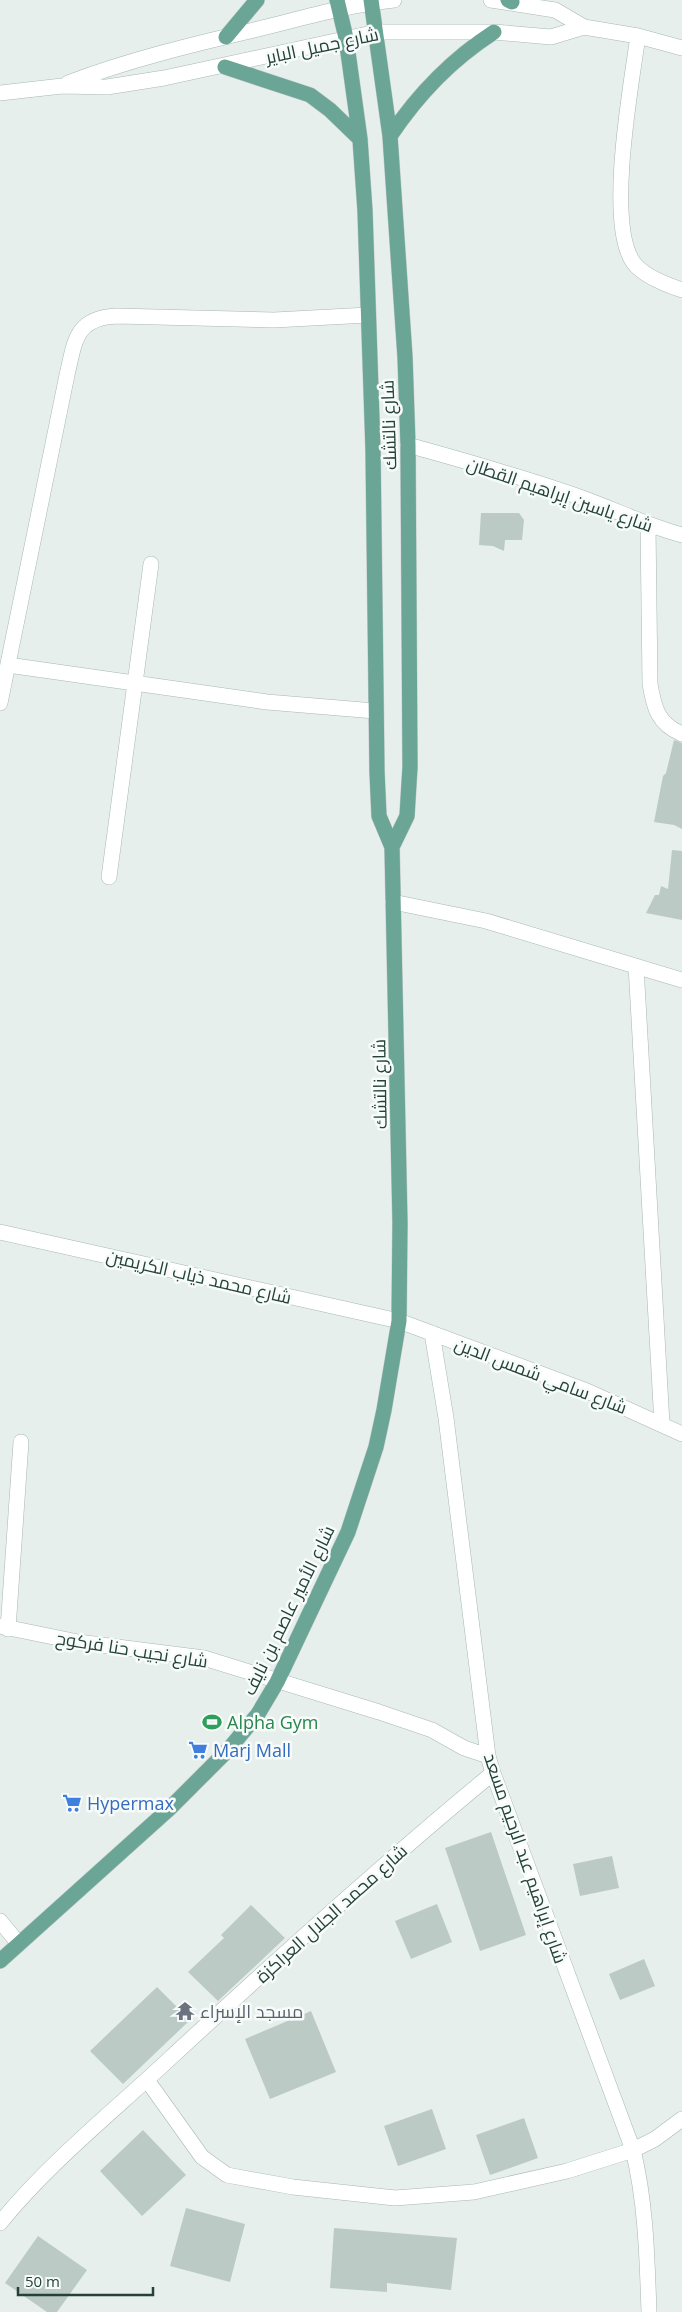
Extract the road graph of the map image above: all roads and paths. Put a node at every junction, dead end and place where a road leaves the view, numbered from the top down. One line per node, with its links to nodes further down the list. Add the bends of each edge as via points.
1 (257, 0): 11 (main road)
2 (394, 0): 4 (street, شارع جميل الباير)
3 (491, 0): 5 (street, شارع جميل الباير)
4 (371, 1): 6 (street, شارع جميل الباير); 8 (main road, شارع نالتشك)
5 (510, 1): 7 (street, شارع جميل الباير, via 556,10)
6 (338, 4): 11 (street, شارع جميل الباير); 12 (main road, شارع نالتشك)
7 (584, 27): 9 (street, شارع جميل الباير, via 552,37); 10 (street, شارع جميل الباير)
8 (376, 32): 9 (street, شارع جميل الباير); 12 (street, شارع جميل الباير); 17 (main road, شارع نالتشك)
9 (494, 32): 17 (main road, via 446,67)
10 (638, 36): 13 (street, شارع جميل الباير); 19 (street, via 619,198 622,227 627,250 634,263)
11 (226, 37): 15 (street, شارع جميل الباير, via 102,70)
12 (346, 38): 14 (street, شارع جميل الباير); 18 (main road, شارع نالتشك)
13 (682, 48)
14 (225, 66): 15 (street, شارع جميل الباير, via 107,88); 18 (main road, via 310,95)
15 (62, 86): 16 (street, شارع جميل الباير)
16 (0, 93)
17 (390, 136): 21 (main road, شارع نالتشك)
18 (360, 139): 20 (main road, شارع نالتشك)
19 (682, 290)
20 (368, 315): 25 (street, via 274,320 110,316 83,327 76,338 67,375); 28 (main road, شارع نالتشك, via 376,580)
21 (408, 446): 22 (street, شارع ياسين إبراهيم القطان, via 530,480); 30 (main road, شارع نالتشك, via 410,767 407,816)
22 (648, 526): 23 (street, شارع ياسين إبراهيم القطان); 29 (street, via 650,684 655,710 667,725)
23 (682, 535)
24 (151, 564): 26 (street)
25 (8, 665): 26 (street); 27 (street)
26 (134, 683): 28 (street, via 267,702); 31 (street)
27 (0, 703)
28 (374, 710): 30 (main road, شارع نالتشك, via 379,816)
29 (682, 734)
30 (392, 847): 32 (main road, شارع نالتشك)
31 (109, 877)
32 (392, 902): 33 (street, via 486,922); 36 (main road, شارع نالتشك, via 400,1223)
33 (636, 966): 34 (street); 38 (street)
34 (682, 980)
35 (0, 1232): 36 (street, شارع محمد ذياب الكريمين)
36 (399, 1320): 37 (street, شارع سامي شمس الدين); 42 (main road, شارع الأمير عاصم بن نايف, via 376,1447 348,1532)
37 (432, 1333): 38 (street, شارع سامي شمس الدين, via 586,1391); 43 (street, شارع إبراهيم عبد الرحيم مسعد, via 446,1418)
38 (662, 1424): 39 (street, شارع سامي شمس الدين)
39 (682, 1434)
40 (21, 1442): 41 (street)
41 (4, 1628): 42 (street, شارع نجيب حنا فركوح, via 78,1642 204,1658)
42 (277, 1682): 43 (street, شارع نجيب حنا فركوح, via 432,1730 464,1748); 46 (main road, شارع الأمير عاصم بن نايف, via 258,1714 228,1750 169,1809)
43 (488, 1756): 44 (street, شارع إبراهيم عبد الرحيم مسعد)
44 (493, 1773): 48 (street, شارع محمد الجلال العراكزة, via 396,1853); 50 (street, شارع إبراهيم عبد الرحيم مسعد)
45 (0, 1921): 46 (street)
46 (19, 1944): 47 (main road, شارع الأمير عاصم بن نايف)
47 (0, 1961)
48 (147, 2080): 50 (street, via 210,2164 238,2178 310,2190 395,2198 442,2196 514,2185); 51 (street, شارع محمد الجلال العراكزة, via 46,2172)
49 (682, 2119): 50 (street)
50 (633, 2150): 52 (street, شارع إبراهيم عبد الرحيم مسعد, via 645,2219)
51 (0, 2223)
52 (650, 2312)

